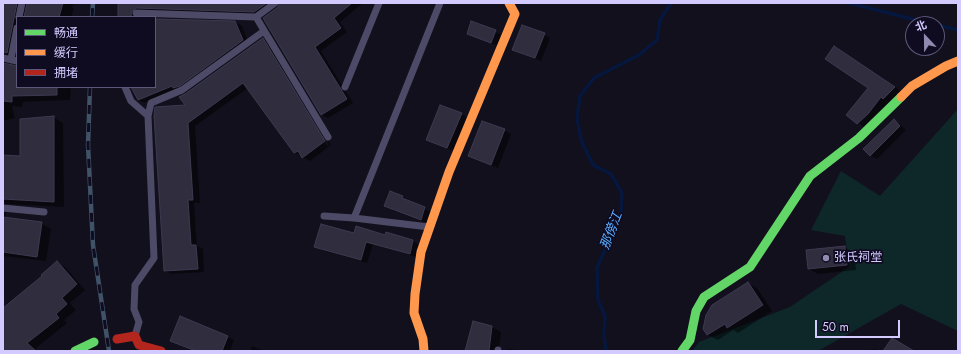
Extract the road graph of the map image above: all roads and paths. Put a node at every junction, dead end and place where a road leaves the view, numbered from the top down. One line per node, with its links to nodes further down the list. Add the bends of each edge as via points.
1 (22, 3): 7 (lane)
2 (275, 3): 8 (lane)
3 (379, 3): 14 (lane)
4 (440, 3): 21 (lane)
5 (509, 3): 22 (street, via 515,14 449,172)
6 (136, 13): 8 (lane)
7 (19, 16)
8 (256, 17): 9 (lane)
9 (264, 31): 16 (lane, via 182,90 152,103); 17 (lane)
10 (16, 39): 12 (lane)
11 (3, 58): 12 (lane)
12 (14, 60)
13 (958, 61): 29 (street, via 912,86 859,138 810,176 750,267 704,297 696,311 690,340)
14 (345, 87)
15 (125, 88): 16 (lane, via 131,101)
16 (148, 116): 23 (lane, via 154,258 135,285 134,309 139,322)
17 (328, 137)
18 (3, 208): 19 (lane)
19 (44, 212)
20 (324, 216): 21 (lane)
21 (354, 218): 22 (lane)
22 (430, 227): 28 (street, via 421,252 414,313 423,339)
23 (135, 336): 24 (street); 27 (street, via 139,345)
24 (117, 339)
25 (94, 342): 26 (street)
26 (75, 351)
27 (161, 351)
28 (424, 351)
29 (682, 351)

